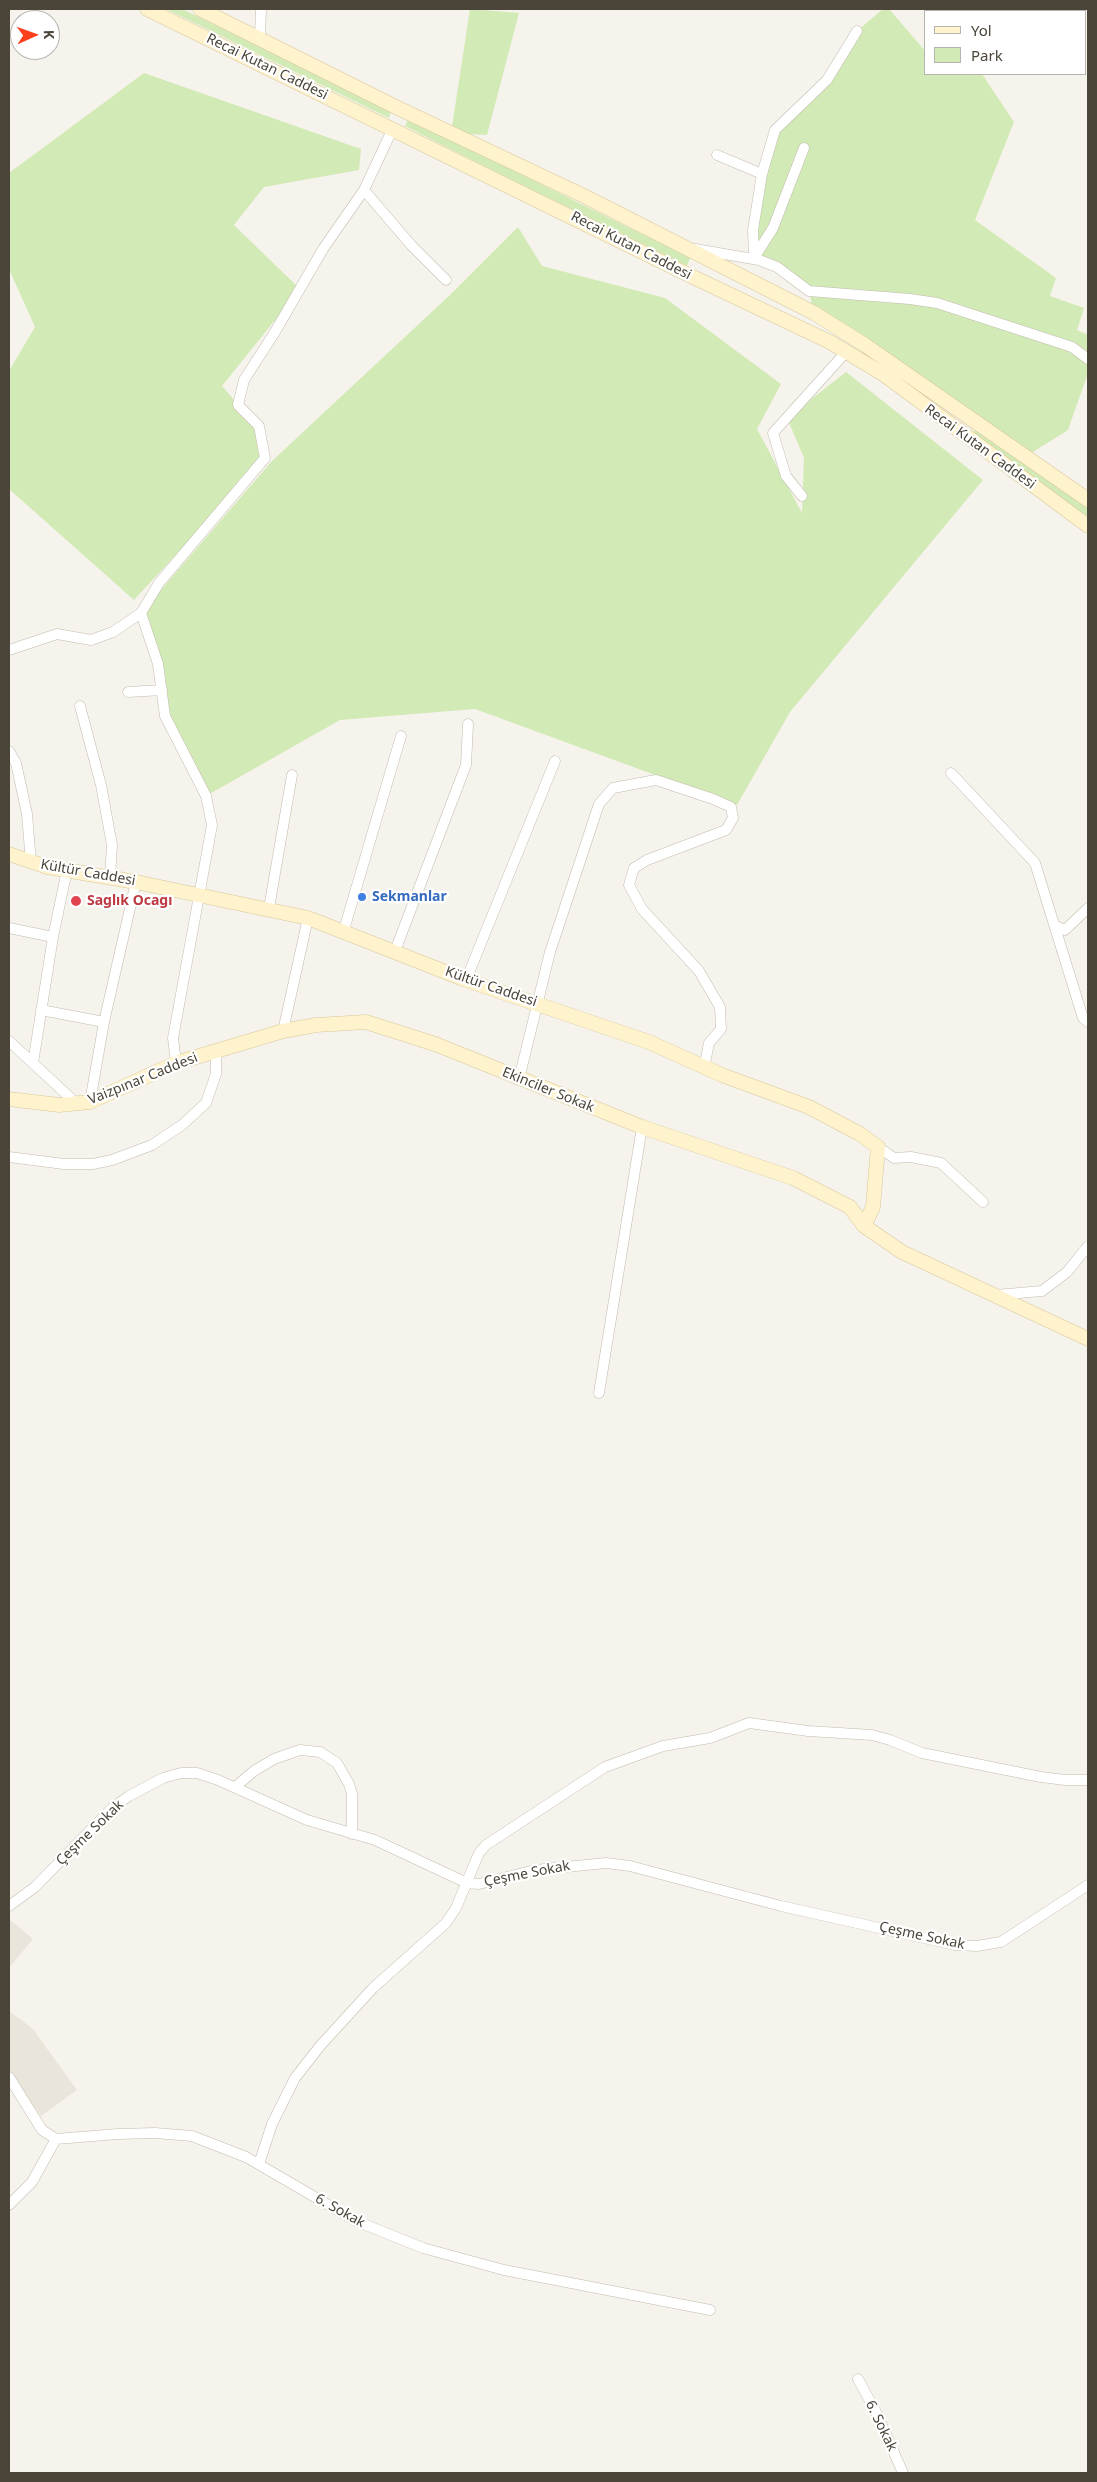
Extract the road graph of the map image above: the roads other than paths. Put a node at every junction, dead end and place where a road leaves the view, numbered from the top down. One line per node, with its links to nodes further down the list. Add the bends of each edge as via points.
1 (147, 9): 6 (street, Recai Kutan Caddesi)
2 (200, 9): 5 (street, Recai Kutan Caddesi)
3 (261, 9): 5 (street)
4 (857, 32): 9 (street, via 827,80 775,130)
5 (260, 37): 11 (street, Recai Kutan Caddesi, via 400,109)
6 (393, 128): 10 (street); 14 (street, Recai Kutan Caddesi)
7 (804, 148): 12 (street, via 773,228)
8 (717, 155): 9 (street)
9 (762, 174): 12 (street, via 753,230)
10 (364, 190): 13 (street, via 410,245); 19 (street, via 322,248 244,380 238,405 259,426 266,458 159,583)
11 (687, 248): 12 (street); 17 (street, Recai Kutan Caddesi, via 841,329)
12 (754, 259): 15 (street, via 777,267 809,291 937,303 1072,347)
13 (446, 280)
14 (846, 352): 16 (street, via 773,433 786,476); 18 (street, Recai Kutan Caddesi, via 883,374)
15 (1088, 359)
16 (802, 496)
17 (1088, 500)
18 (1088, 526)
19 (141, 613): 20 (street, via 113,632 91,640 57,634); 21 (street, via 158,664)
20 (9, 650)
21 (162, 690): 22 (street); 35 (street, via 165,716 206,796 212,825)
22 (128, 692)
23 (80, 706): 33 (street, via 101,785 112,845)
24 (468, 724): 43 (street, via 466,765)
25 (401, 736): 41 (street)
26 (9, 751): 31 (street, via 16,763 27,814)
27 (555, 762): 44 (street)
28 (951, 773): 39 (street, via 1035,863)
29 (292, 775): 36 (street)
30 (9, 854): 31 (street, Kültür Caddesi)
31 (31, 862): 32 (street, Kültür Caddesi)
32 (67, 870): 33 (street, Kültür Caddesi); 42 (street)
33 (110, 878): 34 (street, Kültür Caddesi)
34 (136, 882): 35 (street, Kültür Caddesi); 47 (street)
35 (200, 895): 36 (street, Kültür Caddesi); 53 (street, via 173,1038)
36 (269, 908): 38 (street, Kültür Caddesi)
37 (1088, 908): 39 (street, via 1065,930)
38 (308, 918): 41 (street, Kültür Caddesi); 49 (street)
39 (1056, 926): 48 (street, via 1082,1018)
40 (9, 928): 42 (street)
41 (343, 933): 43 (street, Kültür Caddesi)
42 (53, 937): 46 (street)
43 (395, 951): 44 (street, Kültür Caddesi)
44 (466, 980): 45 (street, Kültür Caddesi)
45 (539, 1004): 54 (street, Kültür Caddesi, via 650,1042); 54 (street, via 550,952 599,804 613,788 656,780 713,799 730,807 733,818 726,830 647,860 634,868 629,885 642,909 699,971 720,1007 720,1029 708,1043); 55 (street)
46 (42, 1010): 47 (street); 52 (street)
47 (104, 1022): 57 (street)
48 (1088, 1022)
49 (283, 1031): 51 (street, Ekinciler Sokak); 55 (street, Ekinciler Sokak, via 366,1022 435,1044)
50 (9, 1041): 52 (street)
51 (216, 1051): 53 (street, Vaizpınar Caddesi); 60 (street, via 216,1074 206,1103 182,1125 152,1145 93,1164)
52 (33, 1063): 57 (street)
53 (176, 1063): 57 (street, Vaizpınar Caddesi)
54 (704, 1068): 59 (street, Kültür Caddesi, via 810,1107)
55 (519, 1079): 58 (street, Ekinciler Sokak)
56 (9, 1099): 57 (street, Vaizpınar Caddesi, via 59,1105)
57 (84, 1103)
58 (642, 1127): 62 (street, Ekinciler Sokak, via 793,1178 850,1207); 66 (street)
59 (878, 1147): 61 (street, via 894,1158 911,1157 941,1163); 62 (street, via 873,1207)
60 (9, 1157)
61 (983, 1202)
62 (864, 1226): 64 (street, Ekinciler Sokak, via 902,1252)
63 (1088, 1246): 64 (street, via 1067,1272 1042,1291)
64 (992, 1296): 65 (street, Ekinciler Sokak)
65 (1088, 1339)
66 (599, 1393)
67 (1088, 1780): 70 (street, via 1042,1777 922,1753 872,1735 749,1723 710,1738 663,1746 605,1767 486,1845 479,1853)
68 (235, 1787): 69 (street, Çeşme Sokak, via 307,1820); 69 (street, via 274,1758 300,1750 320,1752 337,1763 349,1784); 72 (street, Çeşme Sokak, via 196,1773 181,1773 135,1792 112,1808 35,1887)
69 (352, 1834): 70 (street, Çeşme Sokak, via 400,1850)
70 (467, 1883): 71 (street, Çeşme Sokak, via 479,1884 535,1870 606,1862 781,1906 967,1946 990,1945 1009,1938); 75 (street, via 446,1923 373,1988 295,2078 272,2124)
71 (1088, 1885)
72 (9, 1906)
73 (9, 2076): 74 (street, via 42,2130)
74 (56, 2139): 75 (street, 6. Sokak, via 174,2134 206,2140); 76 (street, via 32,2182)
75 (259, 2164): 77 (street, 6. Sokak, via 356,2221 423,2248 504,2270)
76 (9, 2205)
77 (710, 2310)
78 (858, 2379): 79 (street, 6. Sokak)
79 (903, 2473)

